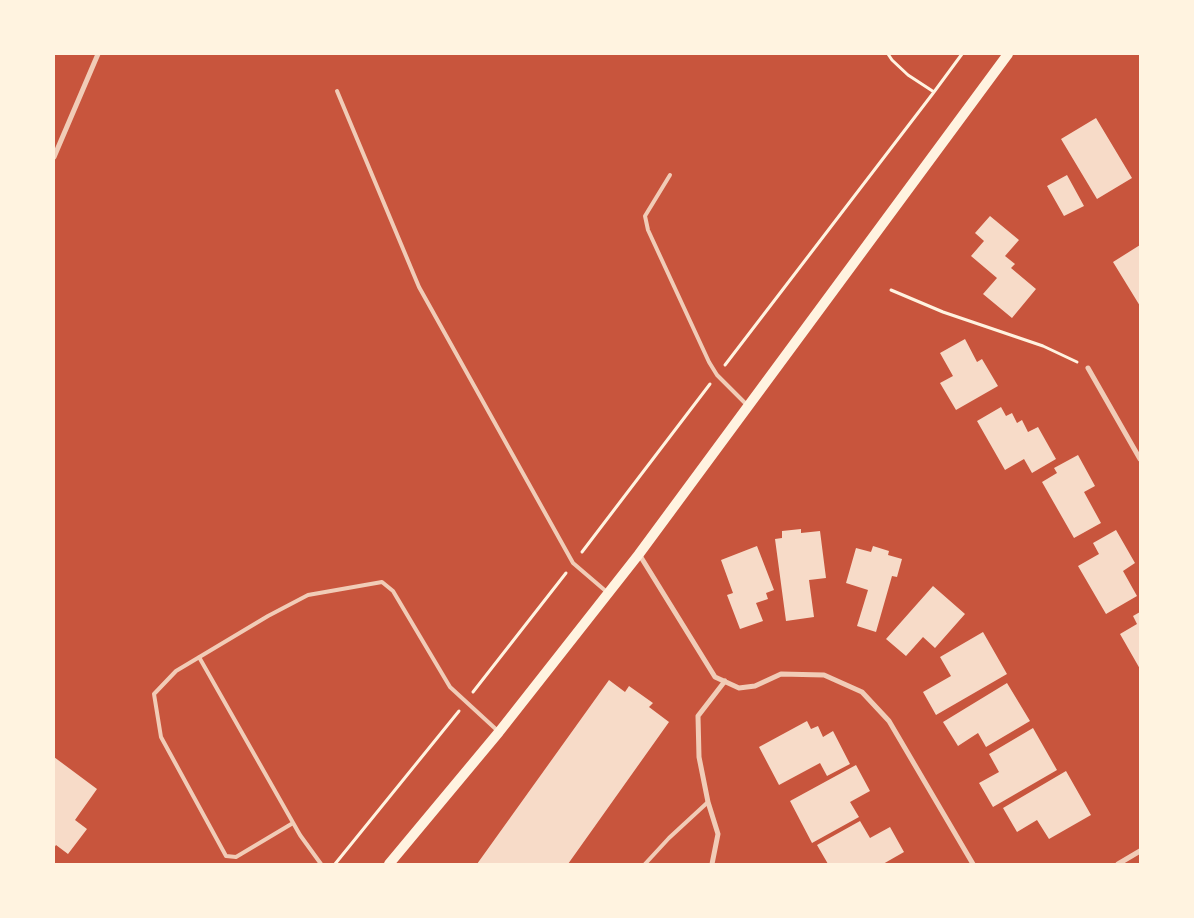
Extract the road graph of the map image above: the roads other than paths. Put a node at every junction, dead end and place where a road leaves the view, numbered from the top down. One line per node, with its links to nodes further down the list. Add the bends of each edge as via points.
1 (98, 54): 4 (street)
2 (1008, 54): 7 (main road)
3 (337, 91): 10 (lane, via 419,287 573,564)
4 (54, 158)
5 (670, 175): 7 (lane, via 645,216 648,230 709,362 717,375)
6 (1088, 368): 8 (street)
7 (748, 406): 9 (main road)
8 (1140, 459)
9 (639, 554): 10 (main road); 12 (street, via 715,677)
10 (608, 593): 13 (main road)
11 (199, 657): 13 (lane, via 308,595 382,582 393,591 450,687); 15 (lane); 15 (lane, via 176,671 154,694 160,737 226,856 236,857)
12 (725, 682): 14 (street, via 698,716 699,757); 21 (street, via 738,688 756,686 782,674 824,675 862,692 889,721)
13 (498, 732): 18 (main road)
14 (708, 802): 19 (lane); 20 (street, via 718,834)
15 (293, 823): 17 (lane)
16 (1140, 851): 22 (street)
17 (321, 864)
18 (388, 864)
19 (645, 864)
20 (712, 864)
21 (972, 864)
22 (1118, 864)

